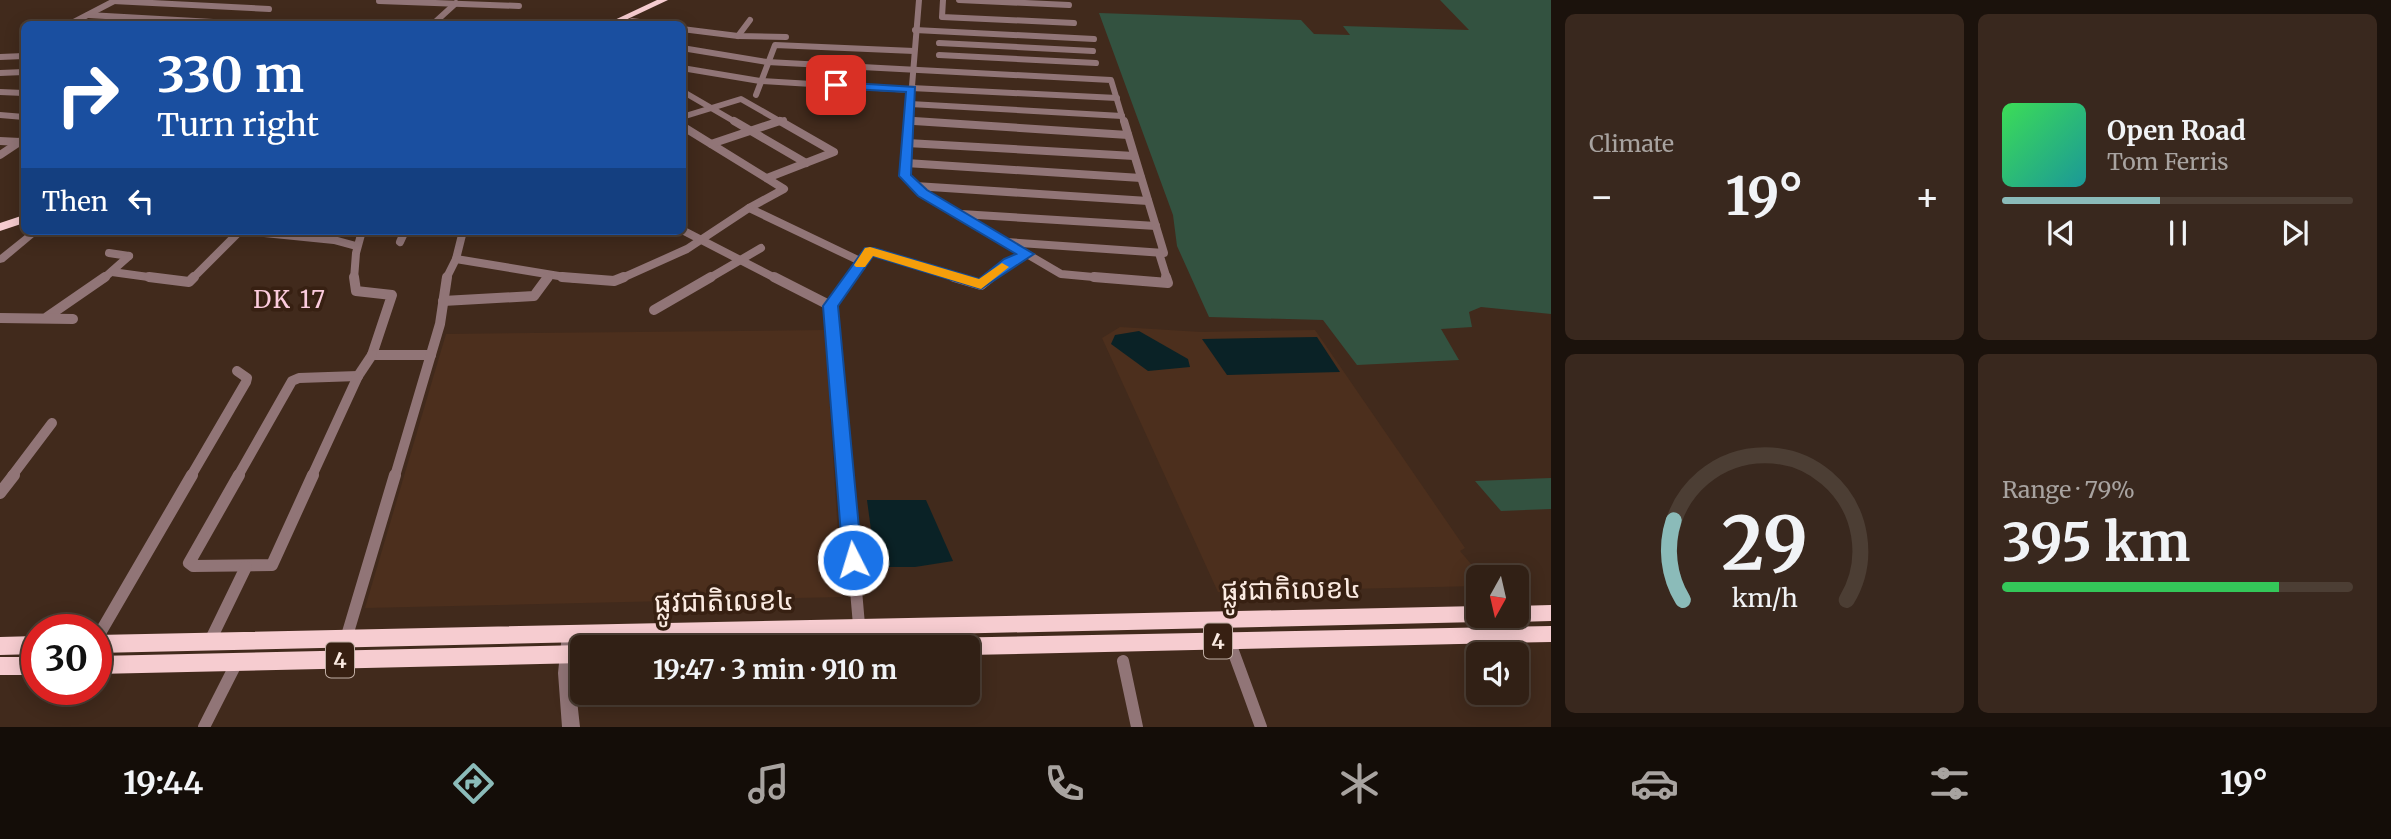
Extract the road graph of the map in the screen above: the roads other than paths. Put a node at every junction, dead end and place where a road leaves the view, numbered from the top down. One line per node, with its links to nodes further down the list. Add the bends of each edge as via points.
1 (244, 0): 13 (street)
2 (919, 0): 25 (street)
3 (943, 0): 16 (street, via 942,17)
4 (959, 0): 10 (street)
5 (114, 1): 13 (street); 14 (street)
6 (379, 1): 9 (street)
7 (658, 1): 22 (highway)
8 (676, 1): 23 (highway)
9 (457, 2): 12 (street); 21 (street)
10 (1012, 2): 11 (street); 16 (street)
11 (1069, 3): 16 (street, via 1075,24)
12 (519, 6)
13 (232, 8): 15 (street, via 270,10); 20 (street)
14 (88, 15): 18 (street); 19 (street)
15 (262, 16)
16 (1014, 19): 27 (street)
17 (750, 20): 28 (street)
18 (76, 21)
19 (178, 21)
20 (211, 21)
21 (436, 21)
22 (617, 21)
23 (633, 21)
24 (686, 30): 28 (street)
25 (915, 30): 26 (street); 35 (street)
26 (1005, 34): 27 (street); 32 (street)
27 (1019, 35): 30 (street); 33 (street)
28 (738, 36): 29 (street)
29 (786, 37)
30 (1094, 39)
31 (939, 43): 32 (street)
32 (1007, 46): 33 (street); 40 (street)
33 (1023, 47): 36 (street); 41 (street)
34 (686, 49): 42 (street)
35 (914, 51): 42 (street, via 775,45); 45 (street)
36 (1093, 51)
37 (939, 55): 40 (street)
38 (21, 56): 39 (street)
39 (0, 57)
40 (1008, 58): 41 (street); 48 (street)
41 (1025, 59): 43 (street); 49 (street)
42 (767, 62): 45 (street); 50 (street)
43 (1096, 63)
44 (686, 69): 50 (street)
45 (912, 69): 48 (street); 51 (street)
46 (21, 72): 47 (street)
47 (0, 73)
48 (1011, 75): 49 (street)
49 (1027, 76): 56 (street, via 1111,80)
50 (761, 81): 51 (street); 55 (street)
51 (911, 89): 56 (street); 57 (street)
52 (0, 92): 53 (street)
53 (21, 93)
54 (686, 93): 58 (street)
55 (756, 95)
56 (1117, 98): 61 (street)
57 (910, 104): 61 (street); 64 (street)
58 (711, 108): 60 (street); 63 (street, via 741,99); 66 (street)
59 (0, 115): 62 (street)
60 (686, 116)
61 (1122, 116): 67 (street)
62 (21, 117)
63 (784, 120): 66 (street); 75 (street, via 834,152)
64 (909, 121): 67 (street); 71 (street)
65 (686, 129): 72 (street)
66 (753, 131): 72 (street); 75 (street)
67 (1128, 135): 74 (street)
68 (0, 141): 69 (street)
69 (21, 141)
70 (21, 142): 73 (street)
71 (907, 143): 74 (street); 76 (street)
72 (711, 144): 77 (street)
73 (0, 155)
74 (1134, 156): 78 (street)
75 (806, 163): 77 (street)
76 (906, 163): 78 (street); 79 (street, via 905,176)
77 (767, 178): 81 (street, via 785,190)
78 (1141, 178): 80 (street)
79 (915, 186): 80 (street); 83 (street)
80 (1148, 201): 86 (street)
81 (749, 208): 95 (street); 106 (street)
82 (21, 214): 84 (highway)
83 (958, 214): 86 (street); 97 (street)
84 (0, 220)
85 (21, 220): 87 (highway)
86 (1156, 226): 101 (street, via 1164,253)
87 (0, 227)
88 (686, 232): 95 (street)
89 (31, 235): 104 (street)
90 (237, 235): 107 (street, via 189,282)
91 (315, 235): 98 (street)
92 (360, 235): 98 (street)
93 (403, 235): 96 (street)
94 (462, 235): 103 (street)
95 (702, 240): 105 (street); 108 (street, via 614,281)
96 (400, 242)
97 (1006, 242): 101 (street); 102 (street)
98 (356, 246): 115 (street, via 356,291 392,295)
99 (761, 248): 105 (street)
100 (109, 253): 107 (street, via 130,256)
101 (1159, 253): 102 (street, via 1168,283 1064,274)
102 (1027, 254): 106 (street, via 981,285 870,251)
103 (456, 259): 108 (street); 109 (street, via 447,275)
104 (0, 260)
105 (743, 260): 110 (street); 111 (street)
106 (862, 262): 110 (street)
107 (112, 272): 112 (street)
108 (549, 276): 109 (street, via 534,296)
109 (443, 301): 116 (street)
110 (831, 306): 128 (street)
111 (653, 310)
112 (47, 317): 113 (street); 114 (street)
113 (0, 318)
114 (73, 319)
115 (372, 355): 116 (street); 118 (street)
116 (431, 355): 130 (street)
117 (237, 371): 123 (street, via 246,382)
118 (358, 376): 121 (street, via 275,560 265,567); 121 (street, via 292,382 189,564)
119 (52, 423): 120 (street)
120 (0, 493)
121 (246, 567): 132 (street)
122 (1551, 613): 125 (highway)
123 (112, 614)
124 (1466, 614): 126 (highway, ផ្លូវជាតិលេខ៤ / 4)
125 (1530, 614)
126 (1124, 622): 129 (highway, ផ្លូវជាតិលេខ៤ / 4); 139 (highway)
127 (1551, 634): 131 (highway, ផ្លូវជាតិលេខ៤ / 4)
128 (859, 635)
129 (909, 635)
130 (346, 639): 132 (highway, ផ្លូវជាតិលេខ៤ / 4); 136 (highway, ផ្លូវជាតិលេខ៤ / 4)
131 (1229, 640): 139 (highway, ផ្លូវជាតិលេខ៤ / 4); 148 (street)
132 (210, 641): 133 (highway, ផ្លូវជាតិលេខ៤ / 4)
133 (112, 642)
134 (21, 645): 135 (highway)
135 (0, 646)
136 (570, 647)
137 (570, 647): 141 (highway, ផ្លូវជាតិលេខ៤ / 4)
138 (980, 650): 139 (highway, ផ្លូវជាតិលេខ៤ / 4)
139 (1127, 652): 147 (street)
140 (570, 660): 146 (street, via 566,673)
141 (237, 662): 142 (highway, ផ្លូវជាតិលេខ៤ / 4); 145 (street)
142 (112, 665)
143 (0, 666): 144 (highway)
144 (21, 666)
145 (204, 727)
146 (571, 727)
147 (1137, 727)
148 (1261, 727)

